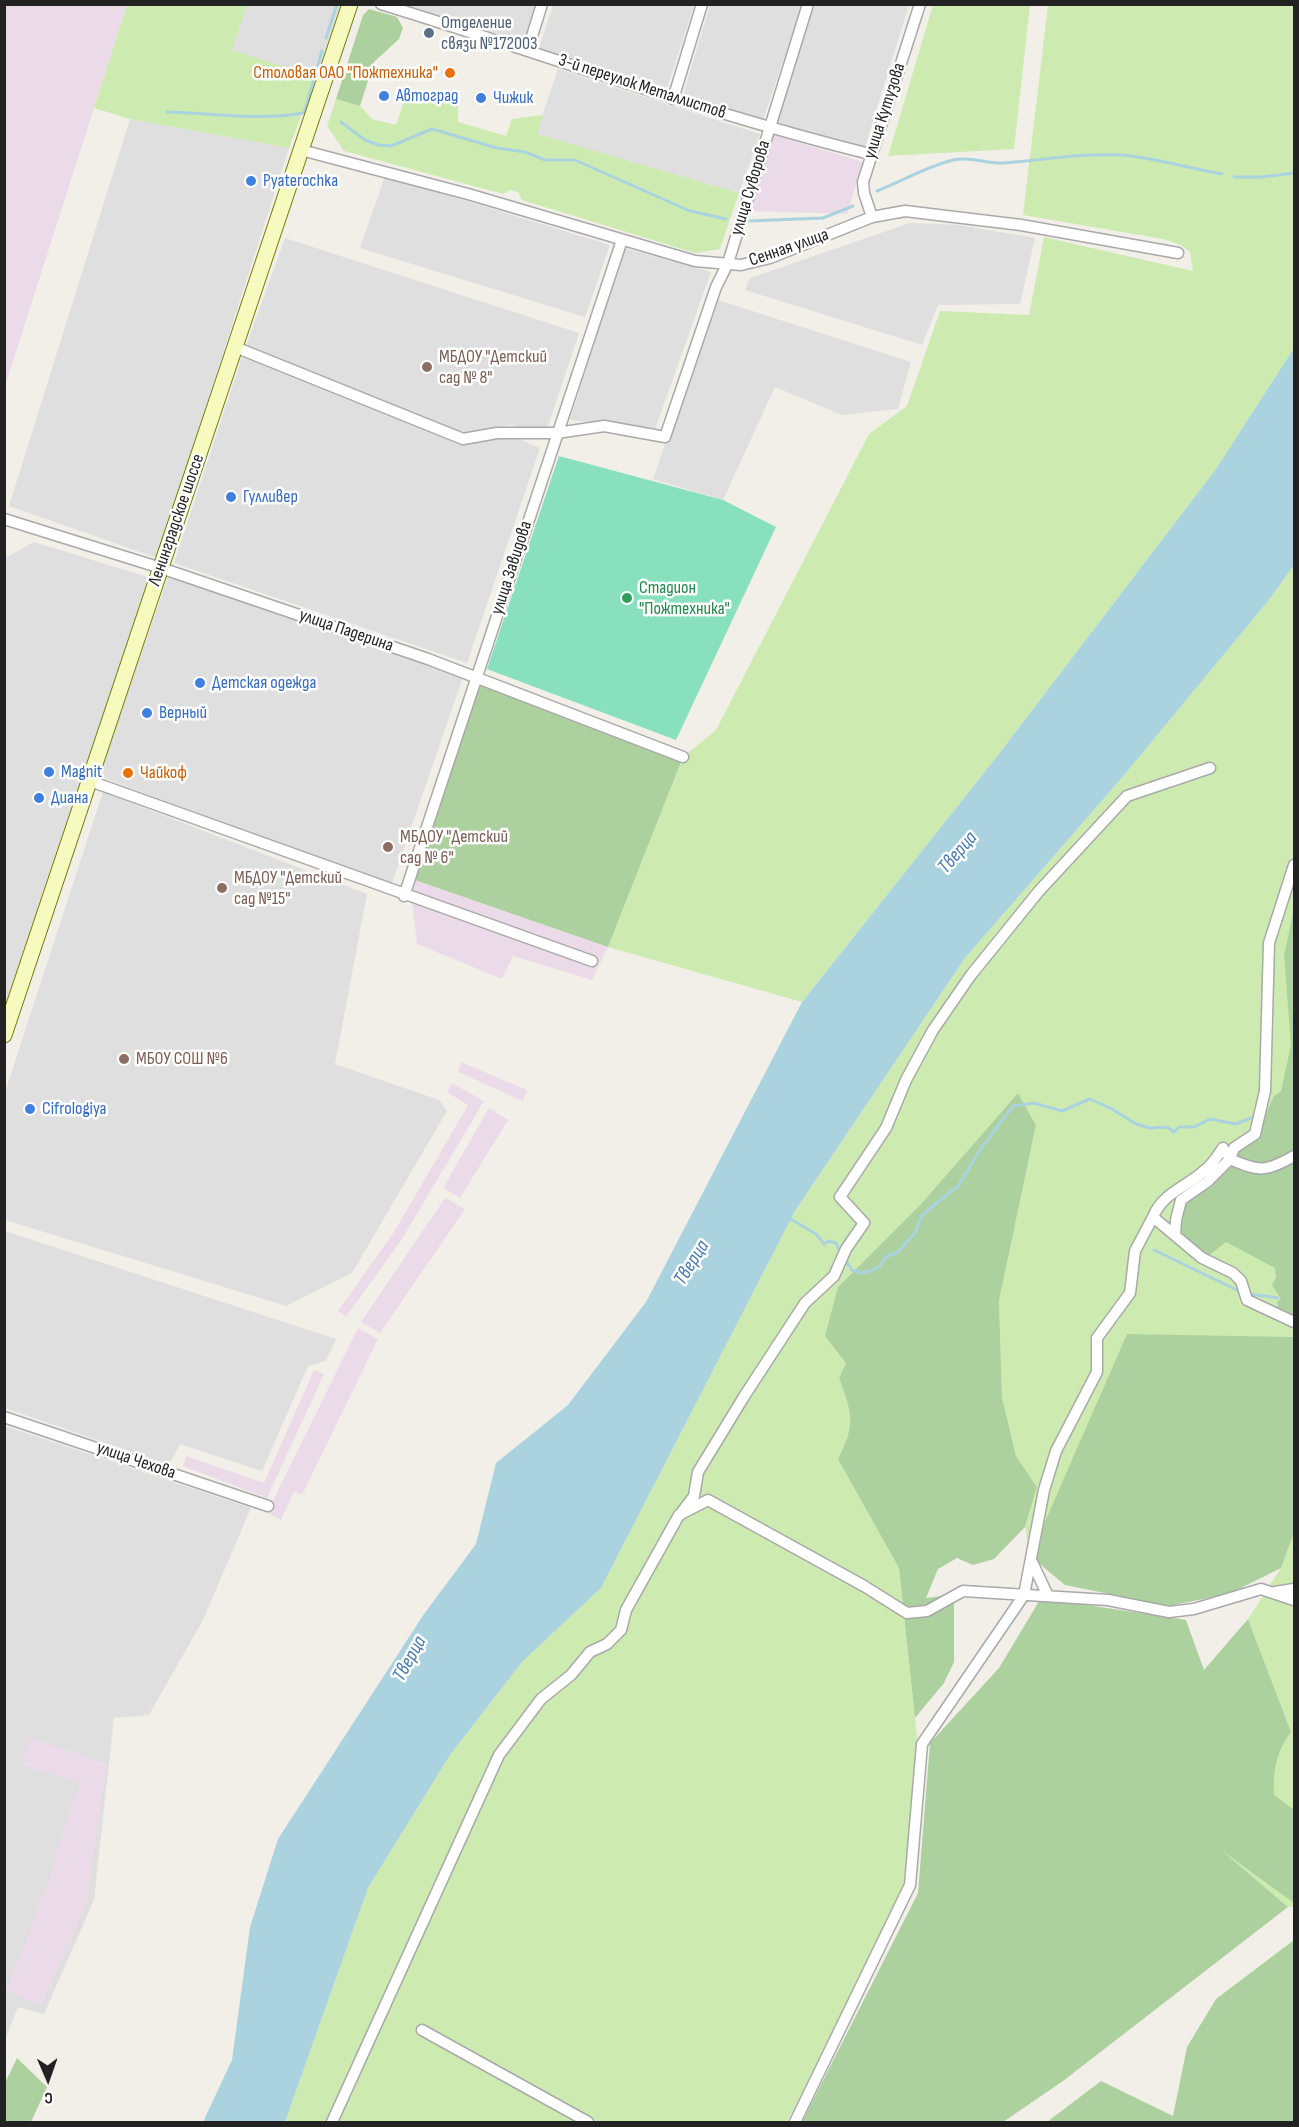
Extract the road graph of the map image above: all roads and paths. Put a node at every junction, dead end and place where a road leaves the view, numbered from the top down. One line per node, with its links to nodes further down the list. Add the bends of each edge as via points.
1 (350, 4): 10 (main road, Ленинградское шоссе)
2 (381, 4): 7 (street, 3-й переулок Металлистов)
3 (542, 4): 7 (street)
4 (702, 4): 8 (street)
5 (808, 4): 9 (street, улица Суворова)
6 (920, 4): 11 (street, улица Кутузова)
7 (528, 50): 8 (street, 3-й переулок Металлистов)
8 (673, 99): 9 (street, 3-й переулок Металлистов)
9 (769, 128): 11 (street, 3-й переулок Металлистов); 15 (street, улица Суворова)
10 (301, 150): 13 (street, Сенная улица); 16 (main road, Ленинградское шоссе)
11 (870, 154): 12 (street, улица Кутузова, via 863,182)
12 (872, 217): 14 (street, Сенная улица, via 920,211); 15 (street, Сенная улица, via 770,258 741,265)
13 (622, 240): 15 (street, Сенная улица, via 695,261); 17 (street, улица Завидова)
14 (1178, 253)
15 (728, 263): 17 (street, улица Суворова, via 716,287 665,437 604,426)
16 (235, 347): 17 (street, via 463,439 497,433); 19 (main road, Ленинградское шоссе)
17 (557, 433): 20 (street, улица Завидова)
18 (4, 519): 19 (street, улица Падерина)
19 (161, 568): 20 (street, улица Падерина); 23 (main road, Ленинградское шоссе)
20 (477, 676): 21 (street, улица Падерина); 25 (street, улица Завидова)
21 (683, 757)
22 (1210, 768): 35 (street, via 1127,796 1039,891 970,975 933,1030 886,1128 840,1197 864,1223 834,1276 805,1303 745,1395 698,1472 694,1496)
23 (90, 781): 25 (street); 27 (main road, Ленинградское шоссе)
24 (1294, 865): 29 (street, via 1269,944 1265,1091 1255,1134 1234,1148)
25 (404, 896): 26 (street)
26 (592, 961)
27 (4, 1035)
28 (1294, 1155): 29 (street, via 1279,1165 1255,1170)
29 (1230, 1159): 30 (street, via 1223,1148 1205,1171 1158,1205); 31 (street, via 1181,1200)
30 (1153, 1217): 31 (street); 36 (street, via 1135,1251 1130,1293 1097,1338 1097,1372 1056,1451 1044,1490)
31 (1175, 1235): 32 (street, via 1202,1258 1241,1281 1247,1300)
32 (1294, 1322)
33 (4, 1417): 34 (street, улица Чехова)
34 (268, 1506)
35 (680, 1515): 39 (street, via 708,1500 907,1613 927,1611 963,1592); 43 (street, via 627,1610 621,1630 607,1644 590,1652 571,1675 541,1699 499,1755)
36 (1032, 1562): 39 (street); 40 (street)
37 (1294, 1589): 38 (street)
38 (1275, 1592): 40 (street, via 1262,1589 1194,1609 1169,1612 1108,1600); 41 (street)
39 (1024, 1595): 40 (street); 45 (street, via 922,1744 910,1885)
40 (1048, 1596)
41 (1294, 1600)
42 (422, 2030): 44 (street)
43 (335, 2121)
44 (588, 2122)
45 (795, 2122)

